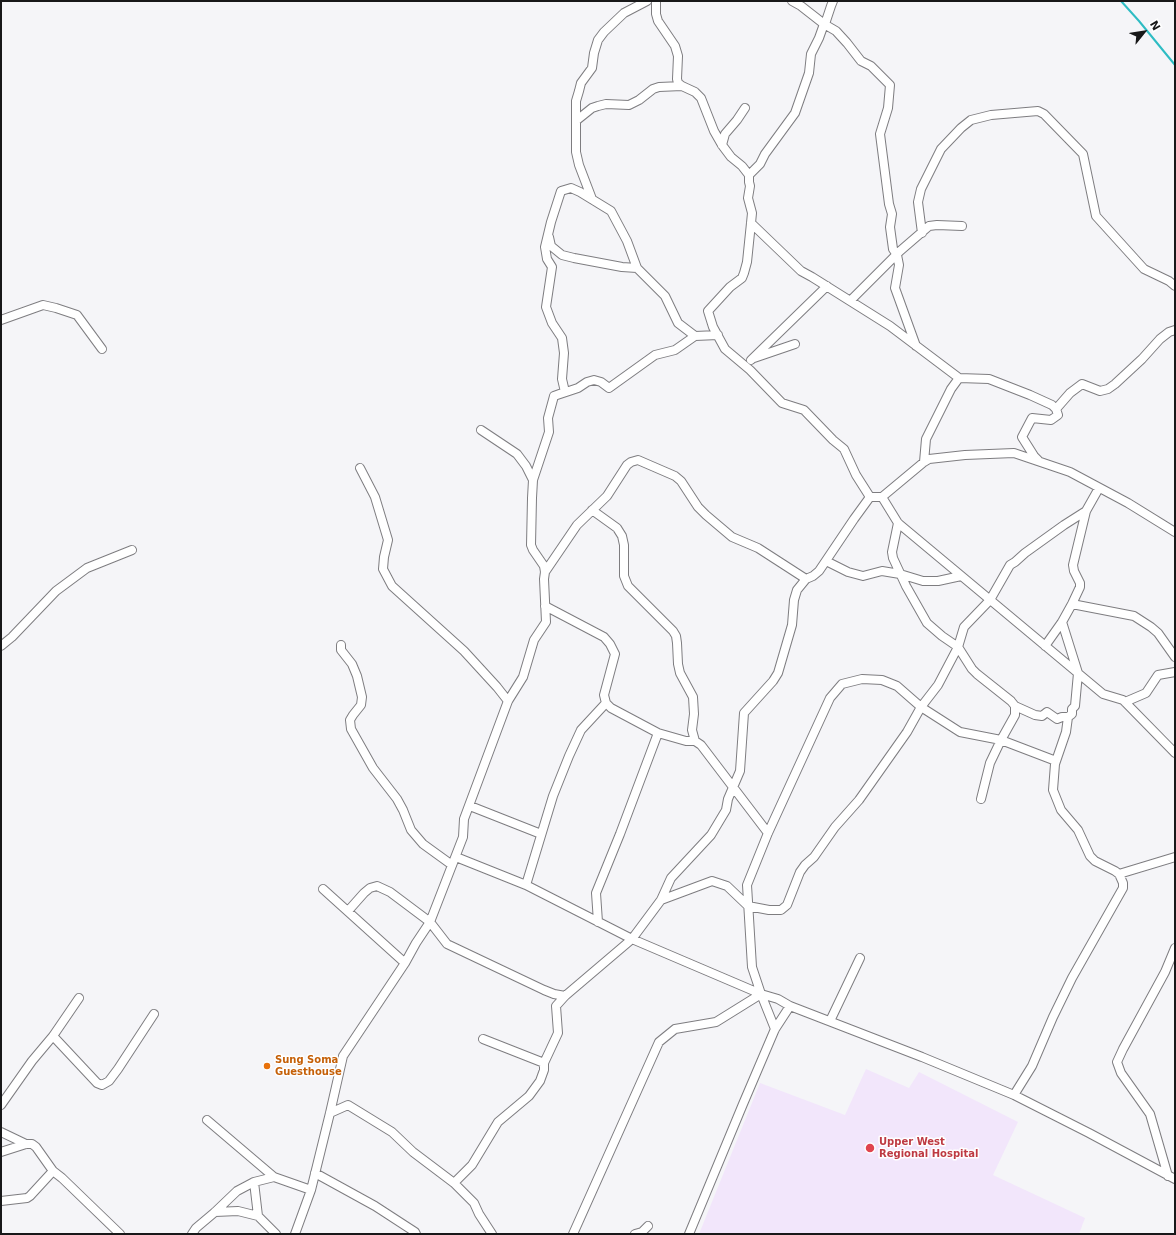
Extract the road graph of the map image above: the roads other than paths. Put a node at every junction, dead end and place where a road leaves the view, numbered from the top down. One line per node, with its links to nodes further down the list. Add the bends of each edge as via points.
1 (647, 1): 8 (street, via 615,20 598,40 592,68 581,83 576,101)
2 (656, 1): 6 (street, via 658,21 675,46 678,56 677,79)
3 (792, 1): 5 (street)
4 (833, 1): 5 (street)
5 (824, 24): 10 (street, via 811,54 809,72 795,113 760,164); 16 (street, via 836,31 861,62 871,66 890,85 888,108 880,134 892,214 890,227 893,249)
6 (682, 86): 8 (street, via 653,89 629,104 598,106); 9 (street, via 701,98)
7 (745, 108): 9 (street, via 725,134)
8 (577, 120): 11 (street, via 576,152)
9 (722, 145): 10 (street, via 730,157)
10 (749, 175): 12 (street)
11 (592, 200): 15 (street, via 571,188 561,191); 17 (street, via 611,211)
12 (751, 223): 18 (street, via 801,271); 23 (street, via 747,262 742,278 708,311)
13 (962, 226): 14 (street, via 932,225)
14 (922, 233): 16 (street); 19 (street, via 918,202 921,190 941,149 970,120 1038,111 1083,154 1096,216 1144,268)
15 (548, 234): 17 (street, via 551,246 562,254); 31 (street, via 545,248 547,260 552,267 546,307 552,323 562,338 564,353 562,379 565,392)
16 (897, 255): 20 (street); 26 (street, via 899,266 895,288)
17 (637, 268): 24 (street, via 665,296 678,323)
18 (827, 286): 20 (street); 28 (street)
19 (1175, 286)
20 (850, 301): 26 (street)
21 (1, 320): 27 (street, via 43,305 56,308 77,316)
22 (1175, 330): 32 (street, via 1160,339 1108,389 1100,391 1082,384)
23 (718, 335): 24 (street); 29 (street, via 725,349)
24 (695, 336): 31 (street, via 675,350 655,355 609,388 594,380)
25 (795, 344): 28 (street)
26 (916, 346): 30 (street)
27 (102, 349)
28 (751, 360): 29 (street)
29 (743, 364): 39 (street, via 782,403 804,410 844,449)
30 (959, 378): 32 (street, via 989,379 1041,400); 35 (street, via 926,439)
31 (554, 396): 37 (street, via 548,418 549,432)
32 (1056, 409): 34 (street, via 1058,415 1051,420 1032,418 1022,437)
33 (481, 430): 37 (street, via 517,454)
34 (1039, 461): 35 (street, via 1014,453 965,455 929,459); 38 (street, via 1070,472)
35 (924, 462): 40 (street)
36 (360, 468): 62 (street, via 375,497 388,540 383,569 392,586 464,651)
37 (533, 480): 47 (street, via 531,544)
38 (1099, 488): 42 (street); 44 (street)
39 (870, 497): 40 (street); 46 (street)
40 (882, 497): 43 (street)
41 (592, 510): 47 (street, via 577,525); 50 (street, via 607,496 627,465 638,460 675,476 706,515 732,537 758,548); 70 (street, via 617,528 622,536 624,576 628,586 676,636 680,673 692,697 692,730)
42 (1086, 511): 51 (street, via 1064,524 1010,565); 52 (street, via 1073,565 1080,587)
43 (898, 523): 48 (street, via 892,555); 49 (street)
44 (1175, 532)
45 (132, 550): 56 (street, via 87,568 56,591 12,638)
46 (826, 561): 48 (street, via 863,576 882,571); 50 (street, via 819,571)
47 (545, 572): 53 (street)
48 (900, 574): 49 (street, via 930,582); 58 (street, via 927,623)
49 (961, 576): 51 (street)
50 (806, 579): 73 (street, via 797,590 794,600 792,625 778,673 773,682 744,712 740,771)
51 (990, 600): 57 (street); 58 (street, via 964,627)
52 (1072, 604): 54 (street); 59 (street, via 1134,616 1158,633)
53 (546, 606): 62 (street, via 546,622 534,640 523,677); 64 (street, via 604,637 610,644 615,654 604,695)
54 (1062, 622): 57 (street); 61 (street)
55 (341, 645): 80 (street, via 341,650 352,664 357,676 362,696 361,705 350,720 351,729 373,768 403,810 411,830 422,844)
56 (1, 646)
57 (1045, 646): 61 (street)
58 (958, 647): 65 (street, via 972,669); 66 (street, via 938,685)
59 (1175, 657)
60 (1175, 672): 63 (street, via 1158,675 1146,693)
61 (1078, 673): 63 (street, via 1103,694); 67 (street, via 1075,706)
62 (508, 701): 75 (street)
63 (1125, 702): 71 (street)
64 (606, 703): 68 (street); 76 (street, via 581,730 553,796)
65 (1015, 706): 67 (street, via 1035,715 1042,716 1047,712 1056,719); 69 (street, via 1016,715)
66 (921, 707): 69 (street, via 960,732); 77 (street, via 897,686 882,680 862,679 842,684 830,698); 85 (street, via 907,732 859,800 834,826 814,857 800,872 787,905 781,910)
67 (1068, 717): 72 (street, via 1066,732)
68 (658, 733): 70 (street); 88 (street, via 596,893)
69 (1001, 740): 72 (street); 74 (street, via 990,763)
70 (695, 741): 73 (street, via 701,745)
71 (1175, 753)
72 (1056, 761): 81 (street, via 1053,790 1061,810 1078,830 1093,859)
73 (733, 788): 77 (street); 84 (street, via 726,810 711,835 671,878)
74 (981, 799)
75 (470, 806): 76 (street); 78 (street, via 464,819 463,837)
76 (541, 834): 82 (street)
77 (768, 834): 85 (street, via 747,885)
78 (456, 857): 80 (street); 82 (street)
79 (1175, 857): 81 (street)
80 (452, 865): 87 (street)
81 (1119, 874): 103 (street, via 1123,888 1072,978 1052,1017 1032,1066)
82 (526, 885): 88 (street)
83 (323, 889): 86 (street)
84 (661, 900): 85 (street, via 712,881 727,886); 89 (street)
85 (748, 906): 93 (street, via 752,967)
86 (348, 911): 87 (street, via 370,888 377,886 390,892); 92 (street)
87 (430, 922): 92 (street); 94 (street, via 447,944 544,990)
88 (598, 922): 89 (street)
89 (632, 939): 93 (street); 94 (street)
90 (1175, 948): 113 (street, via 1117,1062 1121,1073 1150,1114)
91 (860, 958): 98 (street)
92 (405, 963): 105 (street, via 343,1056)
93 (761, 994): 96 (street); 99 (street); 127 (street, via 716,1022 675,1029 659,1042)
94 (565, 996): 102 (street, via 556,1006 558,1033)
95 (79, 998): 100 (street)
96 (790, 1006): 98 (street); 99 (street)
97 (154, 1014): 100 (street, via 118,1069 109,1081 102,1085 97,1083)
98 (830, 1021): 103 (street)
99 (775, 1029): 129 (street)
100 (53, 1036): 104 (street)
101 (483, 1039): 102 (street)
102 (544, 1063): 115 (street, via 540,1081 529,1096 498,1122 472,1166)
103 (1014, 1095): 113 (street, via 1089,1132)
104 (1, 1105)
105 (330, 1113): 111 (street); 115 (street, via 348,1105 392,1132 413,1152)
106 (206, 1120): 112 (street)
107 (1, 1132): 108 (street)
108 (26, 1144): 109 (street); 110 (street, via 36,1147)
109 (1, 1152)
110 (53, 1171): 117 (street, via 27,1198); 121 (street)
111 (315, 1173): 116 (street); 125 (street, via 375,1206)
112 (274, 1177): 114 (street); 116 (street)
113 (1172, 1178)
114 (254, 1182): 118 (street, via 238,1191); 119 (street)
115 (454, 1183): 126 (street, via 474,1203)
116 (311, 1190): 124 (street)
117 (1, 1201)
118 (215, 1212): 119 (street, via 238,1211); 122 (street)
119 (258, 1216): 123 (street)
120 (648, 1226): 128 (street)
121 (120, 1234)
122 (192, 1234)
123 (276, 1234)
124 (295, 1234)
125 (416, 1234)
126 (492, 1234)
127 (573, 1234)
128 (635, 1234)
129 (690, 1234)

